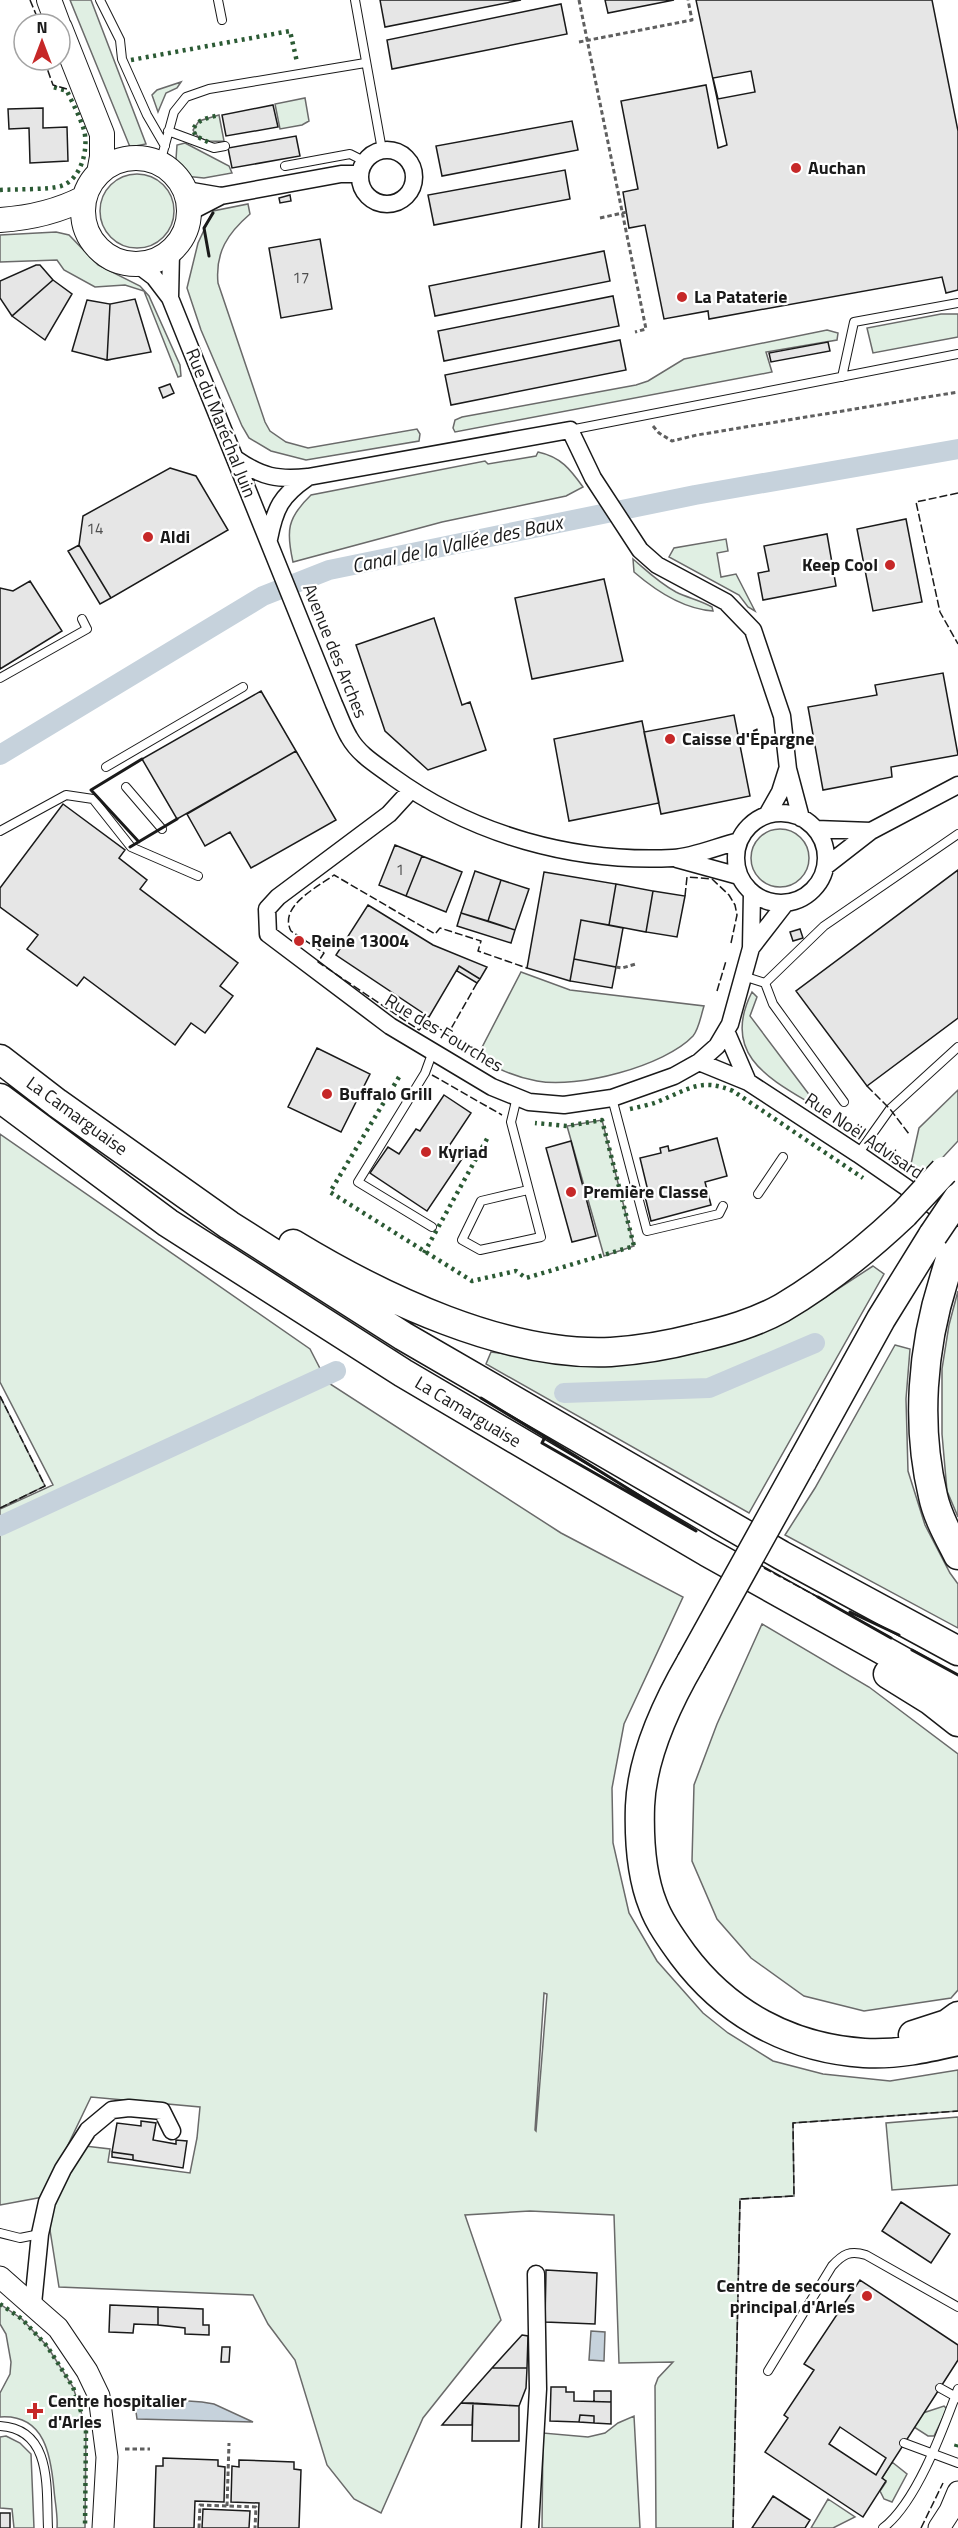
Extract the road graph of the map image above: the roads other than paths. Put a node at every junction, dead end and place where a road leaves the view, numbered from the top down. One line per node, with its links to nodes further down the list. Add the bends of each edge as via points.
1 (100, 0): 11 (lane, via 120,40 122,59)
2 (218, 0): 4 (lane)
3 (355, 0): 6 (lane)
4 (222, 20)
5 (72, 59): 8 (main road)
6 (365, 63): 7 (lane, via 208,89 186,97 174,112); 10 (lane)
7 (168, 131): 9 (lane, via 214,148); 11 (lane)
8 (102, 134): 12 (main road); 15 (main road)
9 (225, 146)
10 (382, 150): 14 (street, via 375,152); 14 (street, via 397,151 412,166 414,182 406,197 391,204 374,201 362,188)
11 (162, 154): 12 (main road); 17 (main road)
12 (126, 158): 15 (main road)
13 (285, 166): 14 (lane, via 350,154)
14 (362, 168): 17 (street)
15 (99, 172): 16 (main road)
16 (84, 198): 18 (main road, via 64,209); 19 (main road)
17 (188, 201): 20 (main road, via 185,234)
18 (11, 219): 19 (main road)
19 (86, 230): 21 (main road, via 94,245 107,256)
20 (171, 252): 21 (main road); 22 (street, Rue du Maréchal Juin)
21 (138, 265): 22 (street, Rue du Maréchal Juin)
22 (170, 298): 27 (street, Rue du Maréchal Juin)
23 (958, 303): 25 (lane, via 854,322)
24 (958, 354): 25 (lane)
25 (842, 378): 26 (lane)
26 (570, 430): 28 (street); 34 (street, via 592,478 640,550 664,570 726,602 753,630 783,716)
27 (235, 458): 28 (street, via 263,475); 29 (street, Rue du Maréchal Juin)
28 (308, 477): 29 (street, via 289,490 281,502 273,519)
29 (270, 544): 37 (street, Avenue des Arches, via 350,739 370,761)
30 (82, 619): 31 (lane, via 87,629)
31 (0, 678)
32 (243, 687): 33 (lane)
33 (106, 767)
34 (788, 769): 38 (street); 39 (street)
35 (958, 785): 43 (street)
36 (126, 787): 40 (lane)
37 (411, 790): 46 (street, Avenue des Arches, via 467,820 518,839 571,852 635,859); 57 (street, Rue des Fourches, via 389,814 278,897 267,909 268,934 390,1026)
38 (767, 815): 39 (street, via 779,813); 45 (street, via 746,830)
39 (801, 818): 41 (street)
40 (162, 829)
41 (816, 829): 43 (street); 47 (street, via 825,847)
42 (0, 831): 48 (lane, via 66,795 93,799 130,847)
43 (871, 831): 47 (street)
44 (958, 834): 54 (lane, via 824,926)
45 (739, 841): 46 (street, Avenue des Arches); 49 (street)
46 (676, 858): 49 (street, Avenue des Arches)
47 (826, 866): 51 (street, via 812,892)
48 (198, 876)
49 (739, 876): 50 (street)
50 (752, 893): 51 (street); 52 (street, Rue des Fourches)
51 (785, 904): 52 (street, Rue des Fourches)
52 (751, 948): 53 (street, Rue des Fourches)
53 (743, 976): 54 (lane); 55 (street, Rue des Fourches)
54 (765, 983): 64 (lane, via 773,1004)
55 (726, 1031): 59 (street, Rue des Fourches, via 717,1046); 60 (street)
56 (958, 1047): 66 (lane, via 890,1109)
57 (433, 1052): 61 (street, Rue des Fourches); 73 (lane, via 425,1073 358,1182)
58 (0, 1059): 65 (highway, La Camarguaise)
59 (699, 1062): 60 (street, Rue Noël Advisard); 63 (street, Rue des Fourches, via 674,1076)
60 (748, 1082): 66 (street, Rue Noël Advisard)
61 (517, 1097): 63 (street, Rue des Fourches, via 564,1105); 69 (lane, via 511,1122)
62 (0, 1098): 75 (highway, La Camarguaise, via 168,1223 402,1373)
63 (612, 1098): 72 (lane, via 647,1231 719,1214)
64 (844, 1102)
65 (57, 1103): 68 (highway, bridge, via 315,1258 402,1303 474,1330 552,1349 611,1352 674,1344 732,1329 780,1308 825,1280 880,1237); 77 (highway, La Camarguaise, via 229,1225 403,1336 781,1555)
66 (858, 1154): 74 (street, Rue Noël Advisard)
67 (783, 1157): 70 (lane)
68 (951, 1164)
69 (528, 1190): 69 (lane, via 541,1237 480,1250 462,1240 481,1201)
70 (758, 1194)
71 (958, 1198): 74 (highway, bridge)
72 (723, 1206)
73 (432, 1227)
74 (951, 1236): 76 (highway, via 928,1338 924,1431 933,1499); 82 (highway, bridge, via 881,1319 675,1689 648,1756 640,1805 642,1866 653,1905 699,1976 748,2018)
75 (707, 1552): 78 (highway, La Camarguaise); 79 (highway, via 782,1608 930,1700)
76 (958, 1555)
77 (958, 1651)
78 (958, 1692)
79 (958, 1722)
80 (958, 2016): 82 (highway, via 947,2024 896,2040)
81 (958, 2041): 82 (highway, via 894,2054)
82 (823, 2046)
83 (172, 2131): 85 (street, via 162,2111 112,2110 88,2130 63,2169 47,2202)
84 (0, 2233): 85 (lane, via 20,2238)
85 (40, 2234): 88 (street)
86 (537, 2274): 100 (street, via 538,2389)
87 (0, 2277): 88 (street)
88 (33, 2304): 99 (street, via 58,2328 99,2396 107,2457)
89 (958, 2307): 90 (lane, via 866,2255 843,2254)
90 (768, 2371)
91 (940, 2388): 92 (lane)
92 (957, 2394): 95 (lane)
93 (0, 2426): 98 (lane, via 24,2432 38,2445 45,2470)
94 (904, 2443): 95 (lane)
95 (932, 2454): 96 (lane); 101 (lane, via 905,2506)
96 (958, 2463)
97 (958, 2492): 102 (street)
98 (48, 2528)
99 (103, 2528)
100 (530, 2528)
101 (883, 2528)
102 (939, 2528)

